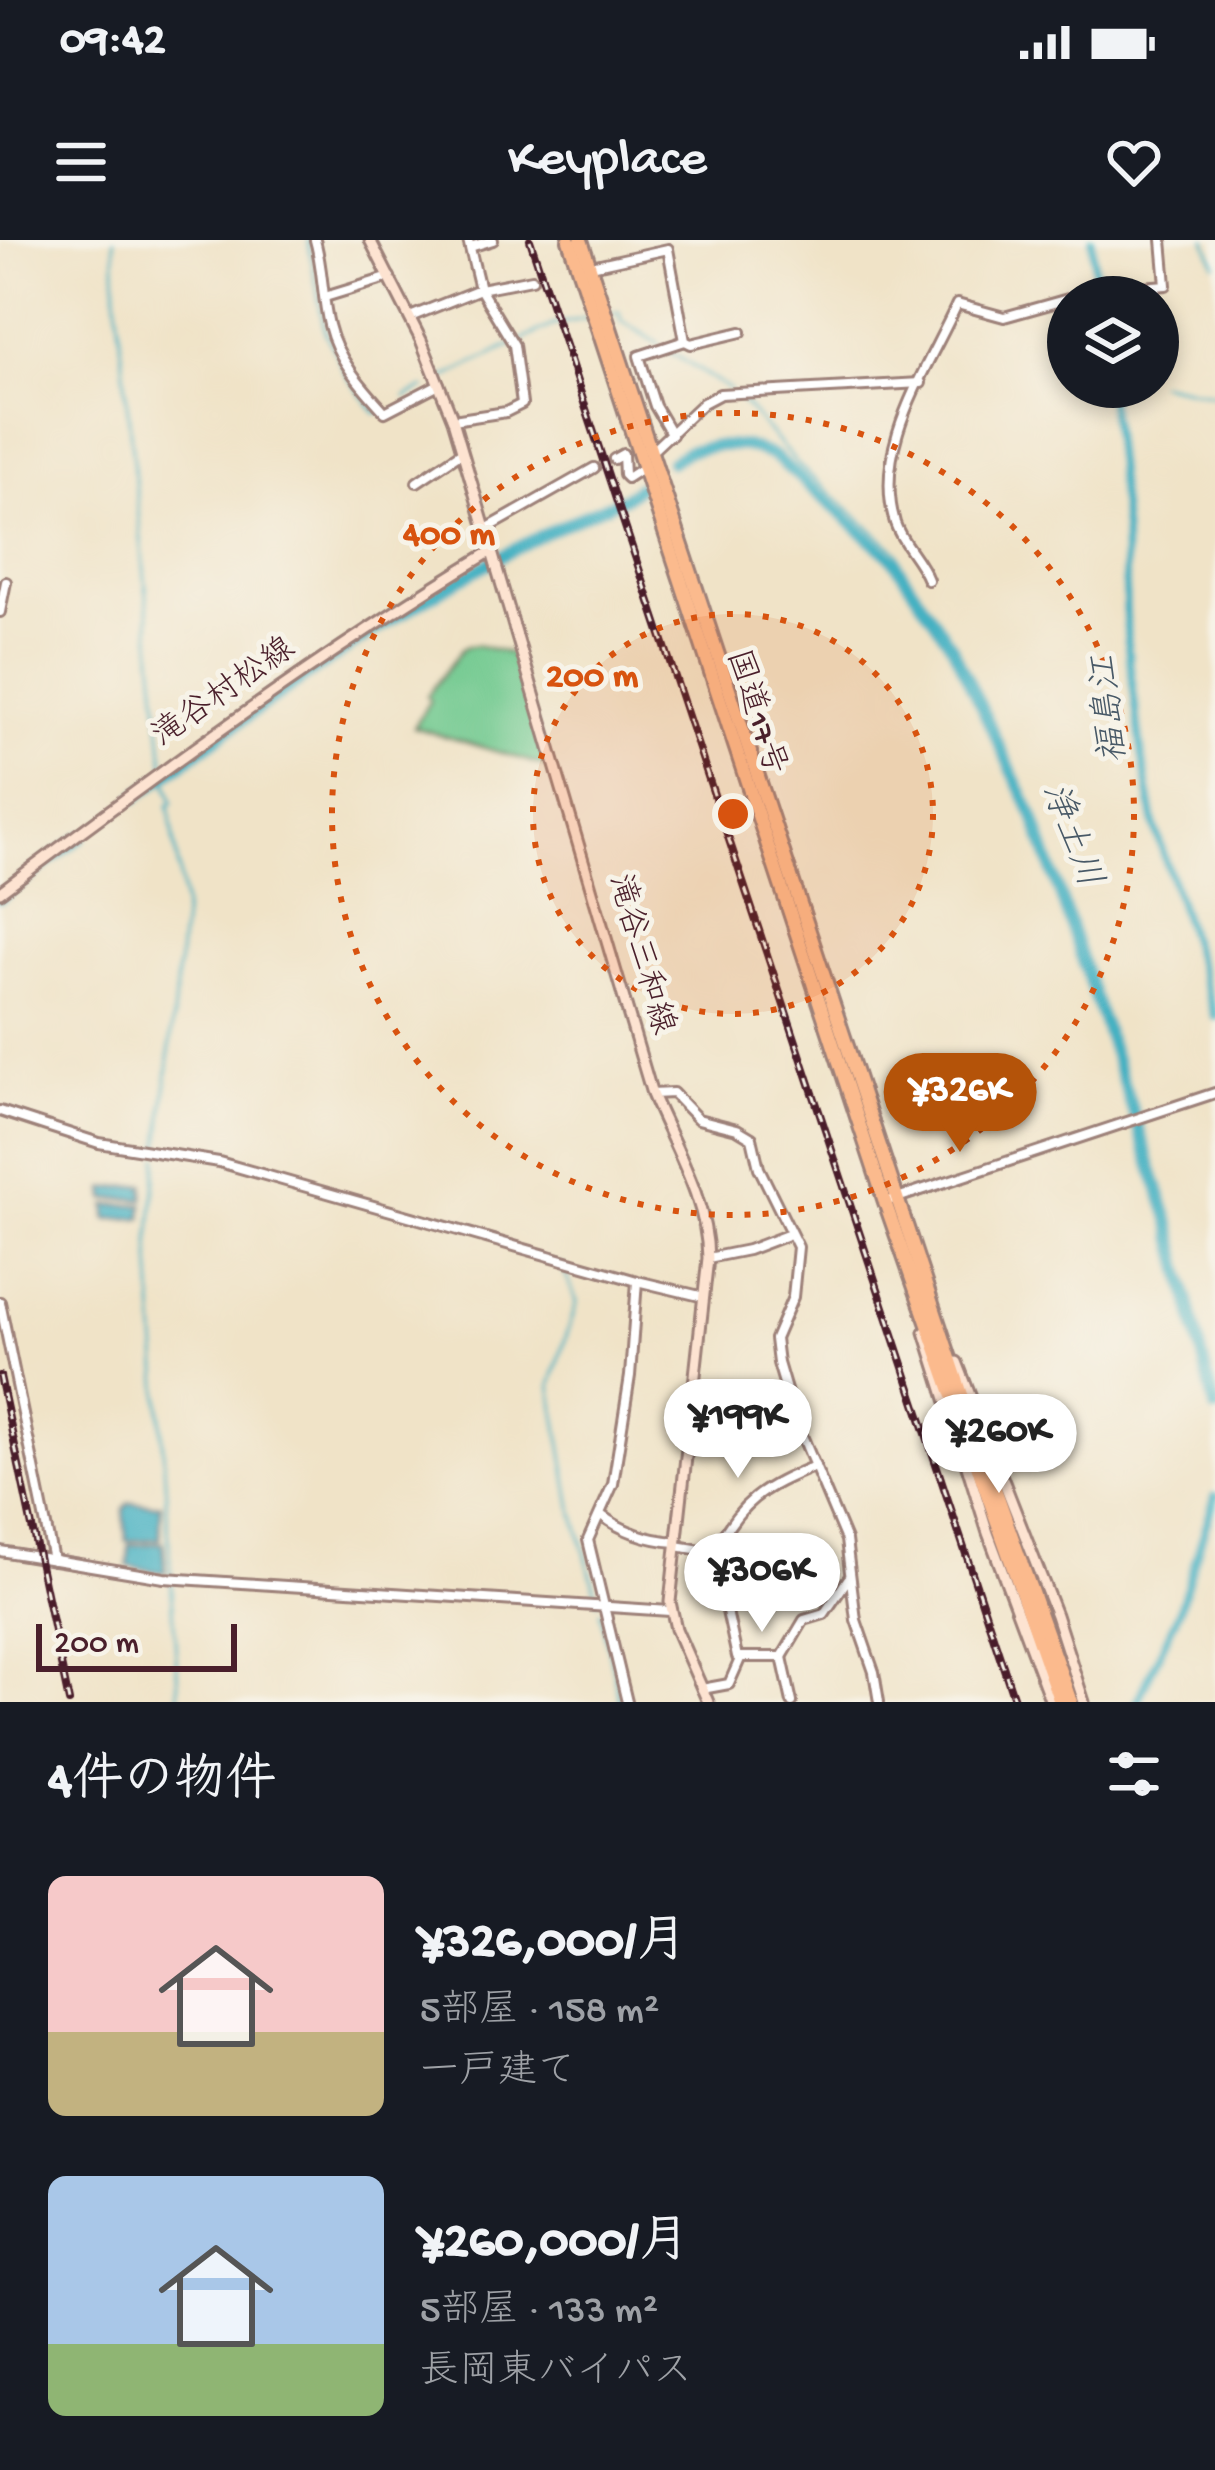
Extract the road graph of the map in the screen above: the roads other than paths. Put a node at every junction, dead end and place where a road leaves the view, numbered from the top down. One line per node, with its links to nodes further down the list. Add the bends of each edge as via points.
1 (315, 240): 13 (street)
2 (370, 240): 10 (main road, 滝谷三和線)
3 (493, 240): 7 (street)
4 (569, 240): 27 (highway, 国道17号)
5 (581, 240): 8 (highway, 国道17号)
6 (1162, 240): 9 (street)
7 (469, 244): 12 (street)
8 (590, 267): 17 (street, via 668,249); 19 (highway, 国道17号)
9 (1165, 276)
10 (390, 277): 13 (street); 15 (main road, 滝谷三和線)
11 (532, 279): 12 (street)
12 (480, 289): 15 (street); 22 (street, via 514,345 522,404)
13 (325, 297): 21 (street, via 337,347 384,411)
14 (1047, 305): 20 (street, via 1004,317 957,304)
15 (410, 317): 21 (main road, 滝谷三和線)
16 (741, 332): 17 (street)
17 (685, 341): 18 (street)
18 (639, 356): 19 (street); 23 (street)
19 (621, 360): 25 (highway, 国道17号)
20 (921, 383): 23 (street, via 732,392 708,399); 32 (street, via 892,444 889,471 896,524)
21 (439, 384): 22 (main road, 滝谷三和線)
22 (453, 420): 24 (main road, 滝谷三和線)
23 (672, 435): 25 (street)
24 (462, 452): 29 (street); 30 (main road, 滝谷三和線)
25 (650, 452): 39 (highway, 国道17号)
26 (614, 459): 27 (street, via 623,454 627,478)
27 (644, 467): 39 (highway, 国道17号)
28 (594, 468): 30 (street)
29 (417, 482)
30 (486, 530): 31 (main road, 滝谷三和線)
31 (490, 552): 35 (main road, 滝谷村松線, via 346,642); 37 (main road, 滝谷三和線)
32 (928, 580)
33 (6, 582): 34 (street)
34 (0, 612)
35 (0, 892)
36 (1215, 1093): 39 (street)
37 (652, 1094): 40 (street, via 674,1094 698,1119 752,1138); 41 (main road, 滝谷三和線, via 697,1198)
38 (0, 1112): 42 (street, via 99,1143 219,1162)
39 (891, 1200): 44 (highway); 46 (highway)
40 (790, 1234): 41 (street); 47 (street, via 797,1274 775,1347)
41 (708, 1258): 43 (main road, 滝谷三和線)
42 (637, 1281): 43 (street); 48 (street, via 630,1376)
43 (704, 1297): 50 (main road, 滝谷三和線)
44 (918, 1297): 49 (highway); 64 (main road, via 959,1446)
45 (0, 1302): 53 (street)
46 (934, 1307): 49 (highway); 67 (main road)
47 (815, 1466): 52 (street, via 749,1499); 54 (street, via 846,1540)
48 (601, 1515): 50 (street); 55 (street, via 588,1540)
49 (999, 1515): 65 (highway); 66 (highway)
50 (676, 1544): 52 (street); 56 (main road, 滝谷三和線)
51 (0, 1551): 53 (street)
52 (714, 1552): 58 (street)
53 (53, 1560): 55 (street, via 164,1578)
54 (848, 1577): 57 (street, via 824,1614 804,1620); 63 (street)
55 (601, 1607): 56 (street); 60 (street)
56 (670, 1611): 59 (main road, 滝谷三和線)
57 (782, 1657): 58 (street); 62 (street)
58 (740, 1659): 59 (street, via 729,1684)
59 (702, 1689): 61 (main road, 滝谷三和線)
60 (626, 1702)
61 (708, 1702)
62 (792, 1702)
63 (879, 1702)
64 (1051, 1702)
65 (1060, 1702)
66 (1071, 1702)
67 (1084, 1702)

